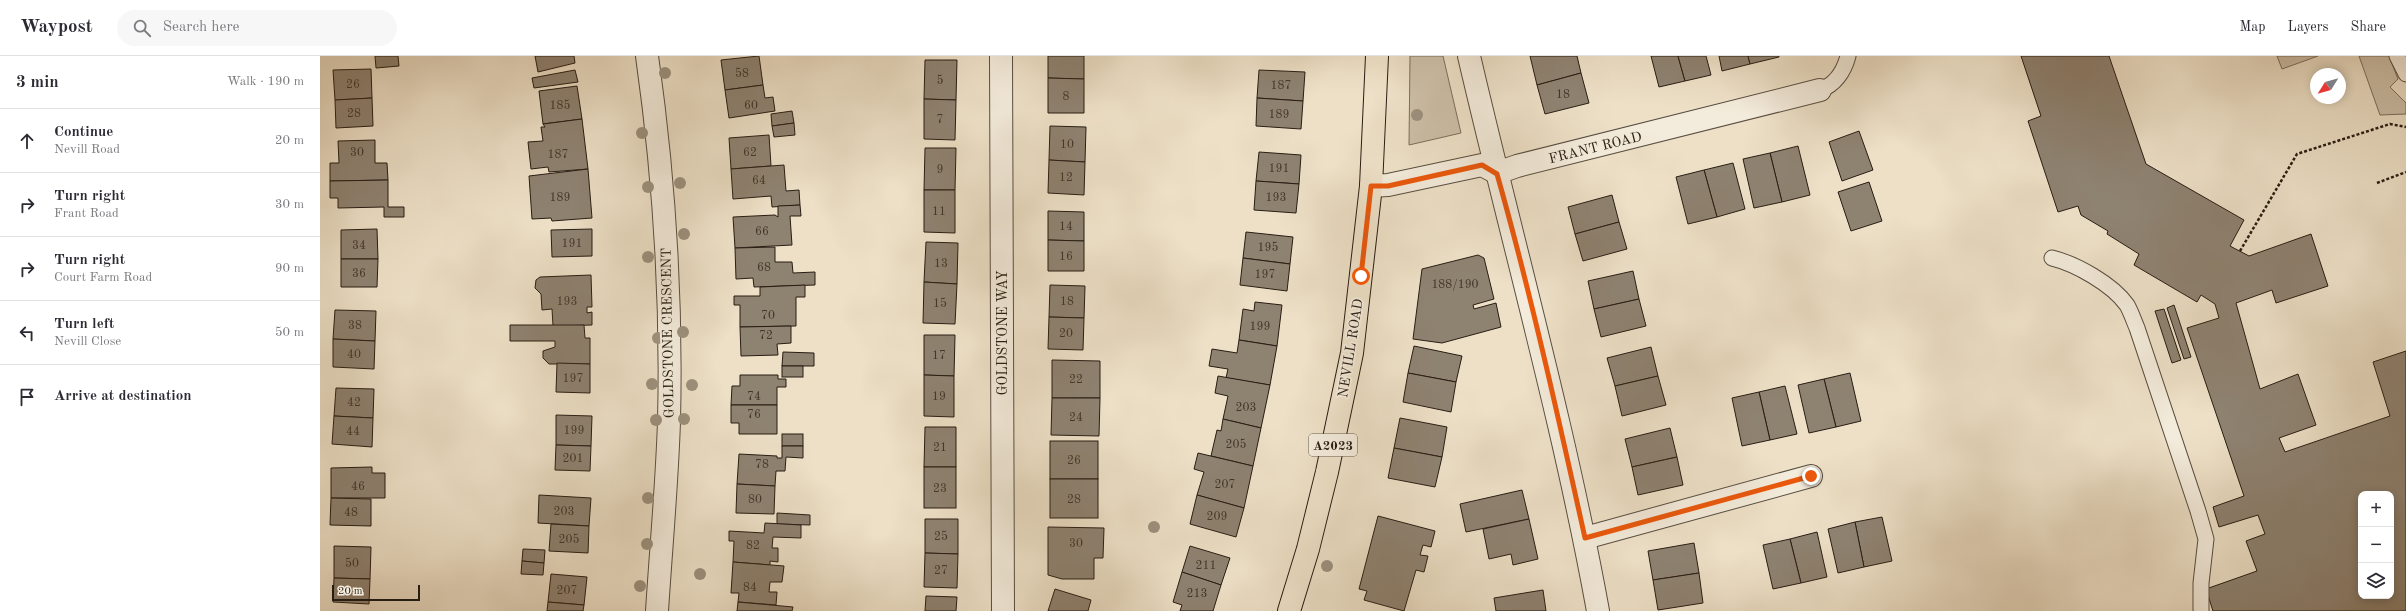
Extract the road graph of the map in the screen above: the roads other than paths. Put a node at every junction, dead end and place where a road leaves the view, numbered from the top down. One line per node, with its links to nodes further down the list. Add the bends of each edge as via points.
1 (647, 56): 14 (street, GOLDSTONE CRESCENT, via 661,176 666,266 668,421)
2 (1001, 56): 15 (street, GOLDSTONE WAY)
3 (1377, 56): 10 (main road, NEVILL ROAD / A2023)
4 (1469, 56): 9 (street)
5 (1848, 56): 8 (lane, via 1835,81)
6 (2397, 56): 7 (lane)
7 (2406, 74)
8 (1820, 90): 9 (street, FRANT ROAD, via 1525,164)
9 (1497, 174): 10 (street, via 1482,165 1388,186); 13 (street, via 1548,374)
10 (1371, 186): 16 (main road, NEVILL ROAD / A2023, via 1352,353 1327,472)
11 (2052, 258): 18 (lane, via 2071,263 2091,274 2126,305 2137,328 2206,539)
12 (1811, 476): 13 (street)
13 (1585, 538): 17 (street)
14 (657, 611)
15 (1003, 611)
16 (1289, 611)
17 (1598, 611)
18 (2201, 611)

